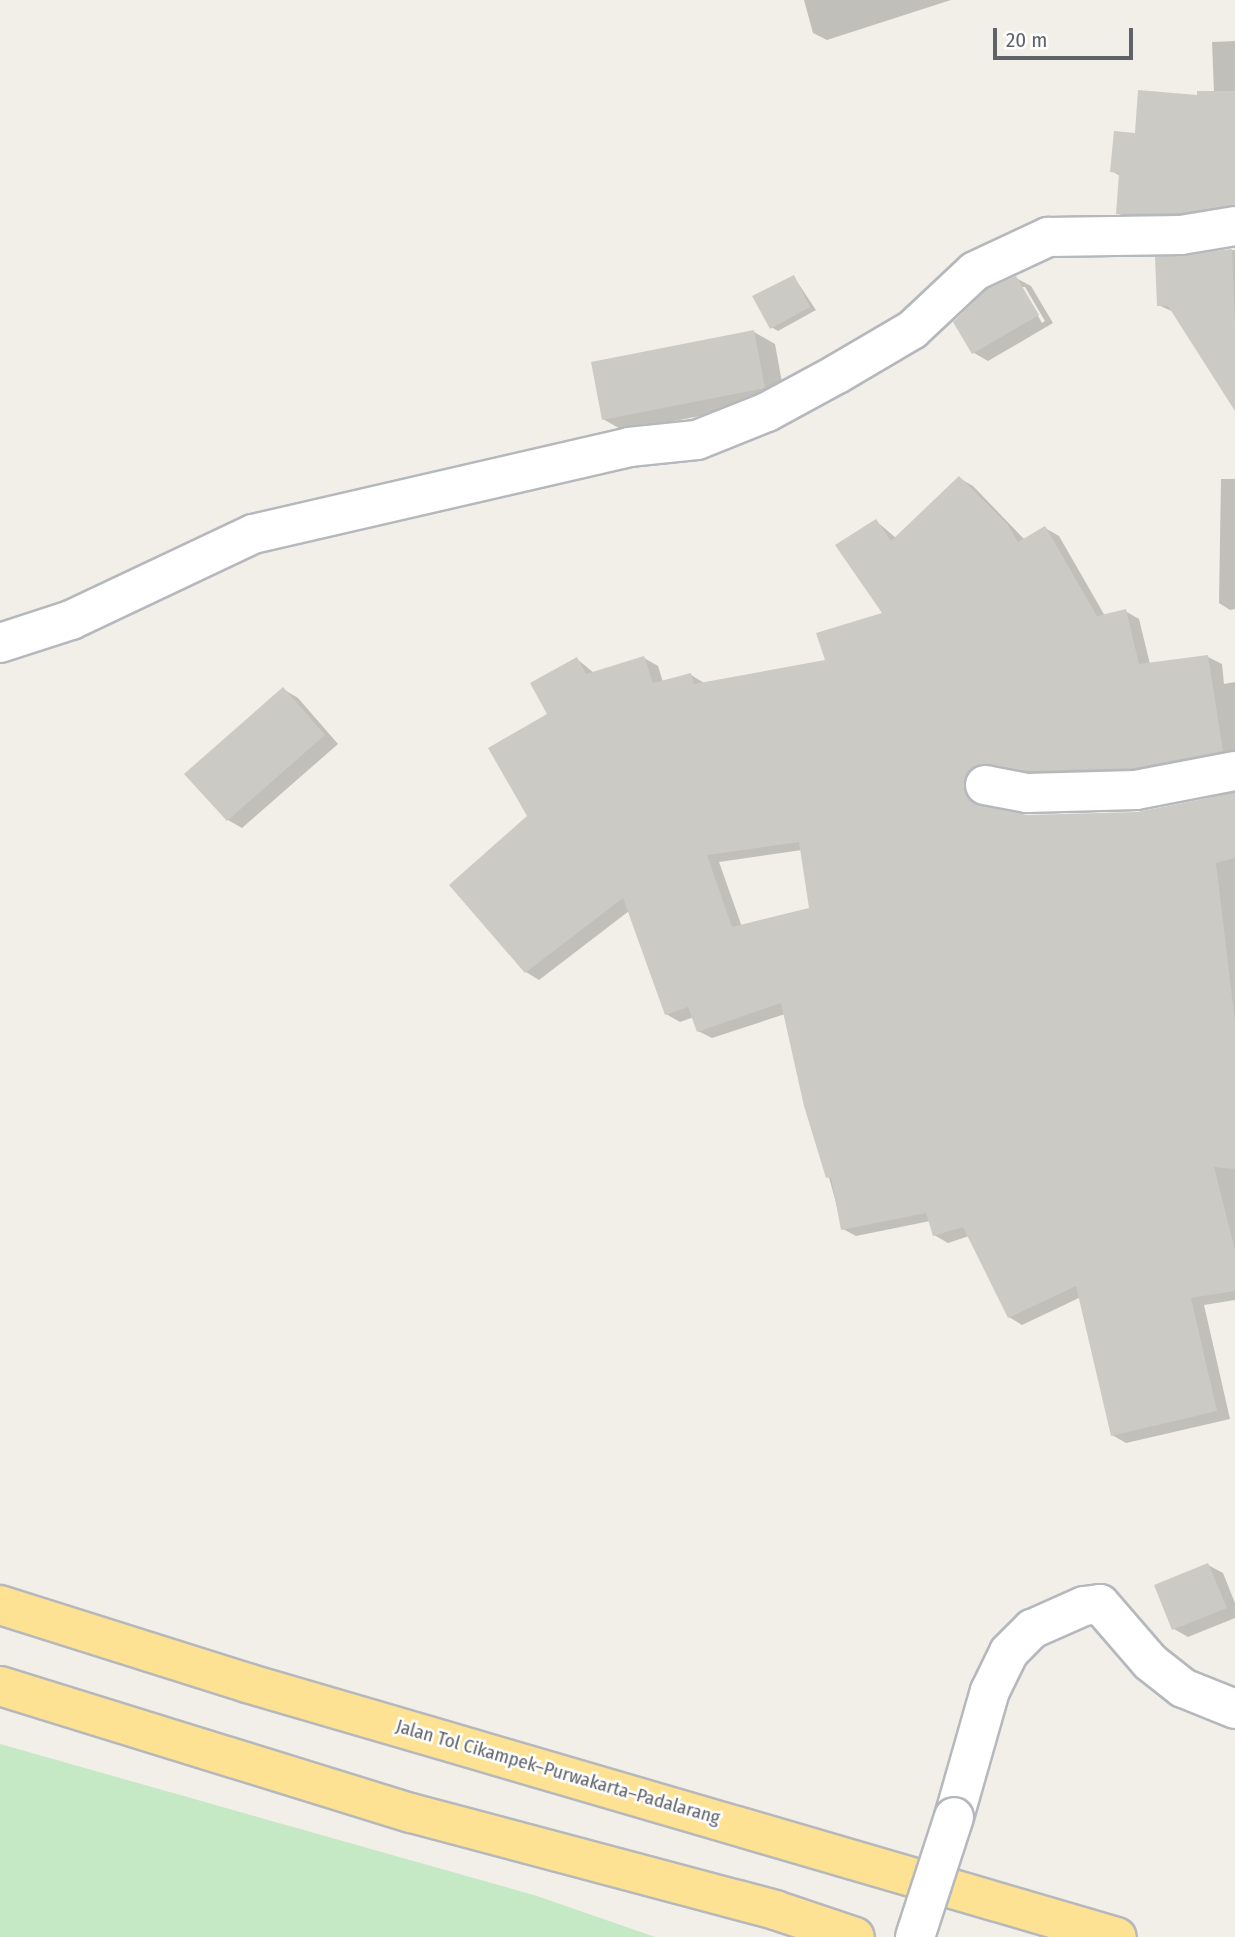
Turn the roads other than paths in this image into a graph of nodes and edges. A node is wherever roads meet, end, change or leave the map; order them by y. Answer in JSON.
{"nodes":[{"id":1,"x":1235,"y":226,"type":"edge"},
{"id":2,"x":0,"y":643,"type":"edge"},
{"id":3,"x":1235,"y":771,"type":"edge"},
{"id":4,"x":985,"y":785,"type":"dead end"},
{"id":5,"x":0,"y":1605,"type":"edge"},
{"id":6,"x":0,"y":1686,"type":"edge"},
{"id":7,"x":1235,"y":1709,"type":"edge"},
{"id":8,"x":855,"y":1937,"type":"edge"},
{"id":9,"x":915,"y":1937,"type":"edge"},
{"id":10,"x":1116,"y":1937,"type":"edge"}],
"edges":[{"from":1,"to":2,"type":"street"},
{"from":3,"to":4,"type":"street"},
{"from":5,"to":10,"type":"highway","name":"Jalan Tol Cikampek–Purwakarta–Padalarang"},
{"from":6,"to":8,"type":"highway"},
{"from":7,"to":9,"type":"street","bridge":true}]}
